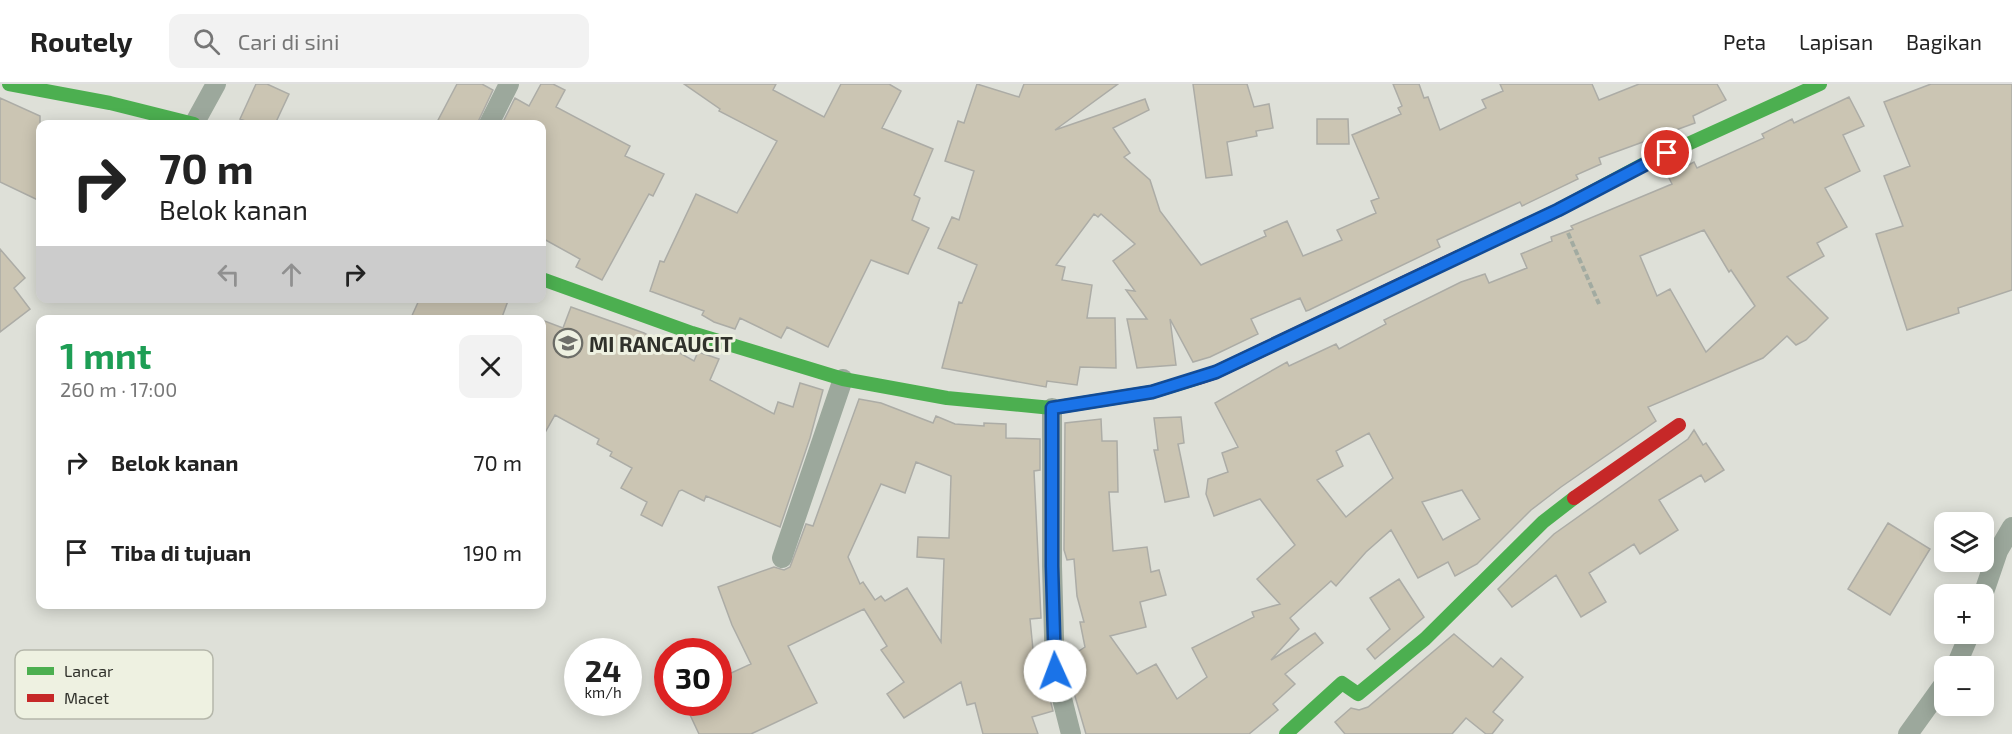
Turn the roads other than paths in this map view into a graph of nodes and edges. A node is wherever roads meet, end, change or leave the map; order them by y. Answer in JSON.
{"nodes":[{"id":1,"x":9,"y":84,"type":"edge"},
{"id":2,"x":216,"y":84,"type":"edge"},
{"id":3,"x":509,"y":84,"type":"edge"},
{"id":4,"x":1820,"y":84,"type":"edge"},
{"id":5,"x":177,"y":120,"type":"edge"},
{"id":6,"x":196,"y":120,"type":"edge"},
{"id":7,"x":491,"y":120,"type":"edge"},
{"id":8,"x":546,"y":280,"type":"edge"},
{"id":9,"x":843,"y":379,"type":"junction"},
{"id":10,"x":1052,"y":408,"type":"junction"},
{"id":11,"x":1679,"y":425,"type":"dead end"},
{"id":12,"x":2012,"y":527,"type":"edge"},
{"id":13,"x":782,"y":558,"type":"dead end"},
{"id":14,"x":1987,"y":584,"type":"edge"},
{"id":15,"x":1934,"y":698,"type":"edge"},
{"id":16,"x":1071,"y":734,"type":"edge"},
{"id":17,"x":1286,"y":734,"type":"edge"},
{"id":18,"x":1908,"y":734,"type":"edge"}],
"edges":[{"from":1,"to":5,"type":"main road"},
{"from":2,"to":6,"type":"street"},
{"from":3,"to":7,"type":"street"},
{"from":4,"to":10,"type":"main road"},
{"from":8,"to":9,"type":"main road"},
{"from":9,"to":10,"type":"main road"},
{"from":9,"to":13,"type":"street"},
{"from":10,"to":16,"type":"street"},
{"from":11,"to":17,"type":"main road"},
{"from":12,"to":14,"type":"street"},
{"from":15,"to":18,"type":"street"}]}
